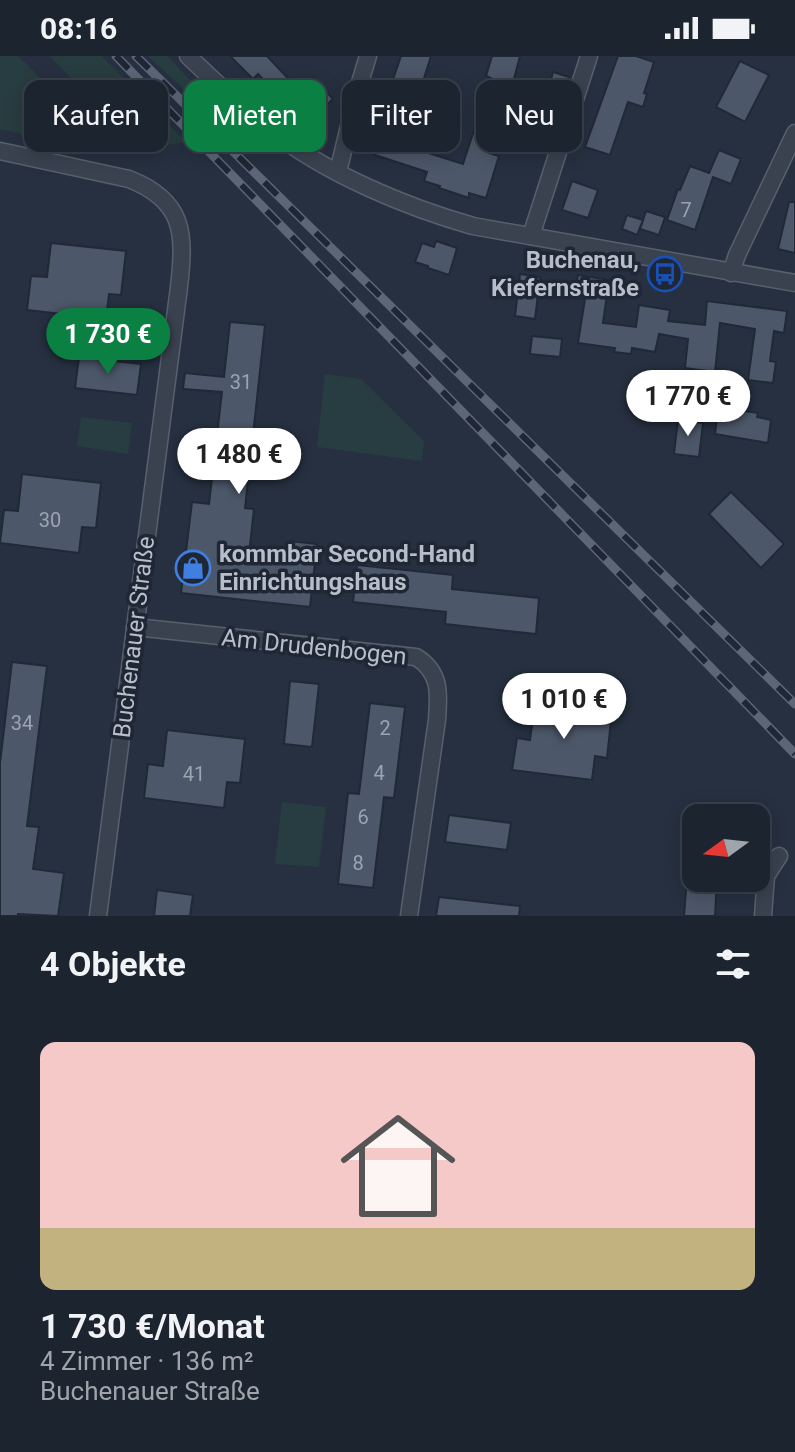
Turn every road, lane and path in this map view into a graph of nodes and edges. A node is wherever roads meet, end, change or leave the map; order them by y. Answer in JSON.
{"nodes":[{"id":1,"x":188,"y":56,"type":"edge"},
{"id":2,"x":368,"y":56,"type":"edge"},
{"id":3,"x":589,"y":56,"type":"edge"},
{"id":4,"x":795,"y":133,"type":"edge"},
{"id":5,"x":0,"y":151,"type":"edge"},
{"id":6,"x":338,"y":172,"type":"junction"},
{"id":7,"x":531,"y":236,"type":"junction"},
{"id":8,"x":731,"y":273,"type":"junction"},
{"id":9,"x":795,"y":283,"type":"edge"},
{"id":10,"x":135,"y":627,"type":"junction"},
{"id":11,"x":779,"y":856,"type":"dead end"},
{"id":12,"x":98,"y":916,"type":"edge"},
{"id":13,"x":409,"y":916,"type":"edge"},
{"id":14,"x":763,"y":916,"type":"edge"}],
"edges":[{"from":1,"to":6,"type":"street"},
{"from":2,"to":6,"type":"street"},
{"from":3,"to":7,"type":"street"},
{"from":4,"to":8,"type":"street"},
{"from":5,"to":10,"type":"street","name":"Buchenauer Straße"},
{"from":6,"to":7,"type":"street"},
{"from":7,"to":8,"type":"street"},
{"from":8,"to":9,"type":"street"},
{"from":10,"to":12,"type":"street","name":"Buchenauer Straße"},
{"from":10,"to":13,"type":"street","name":"Am Drudenbogen"},
{"from":11,"to":14,"type":"street"}]}
